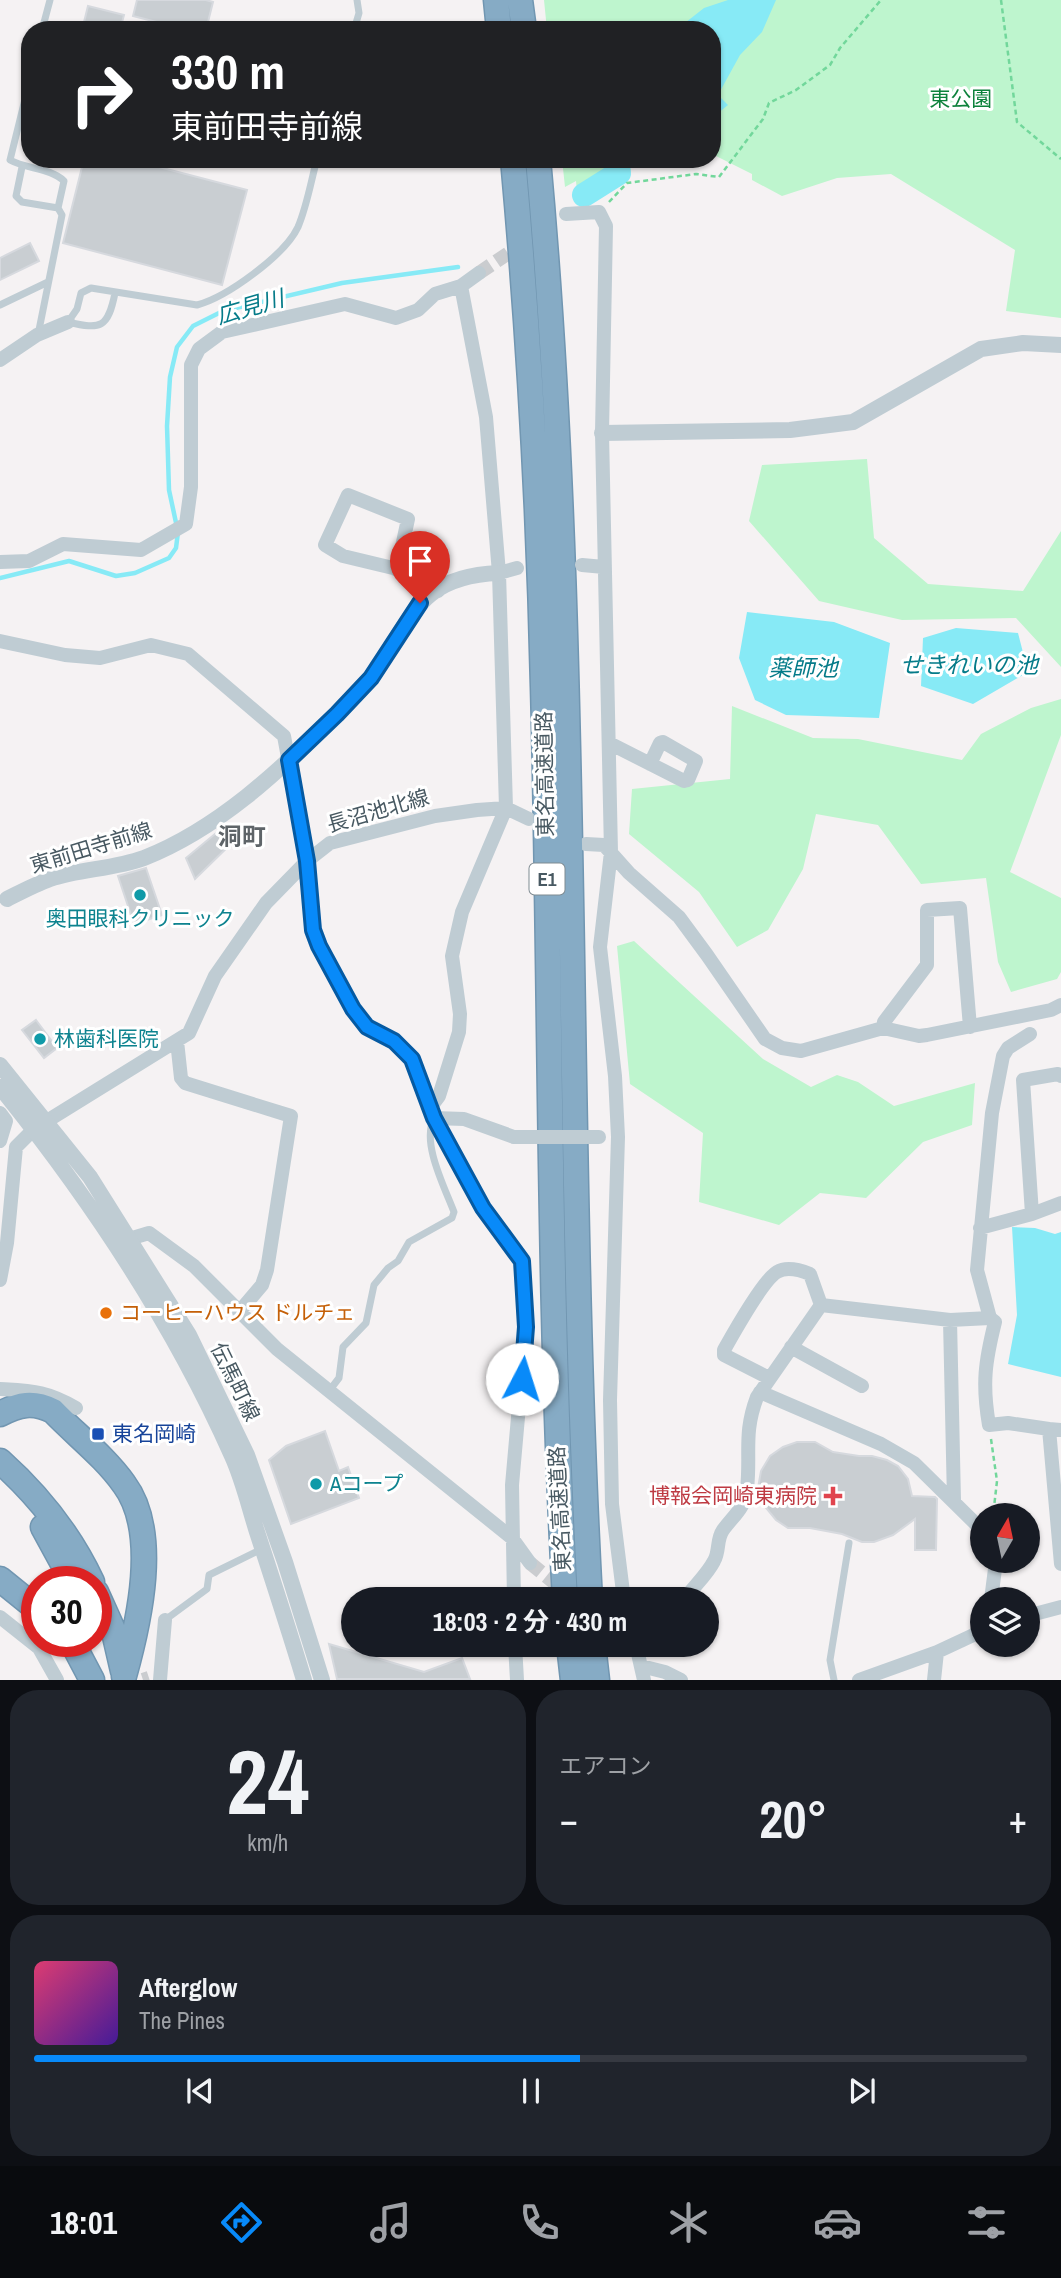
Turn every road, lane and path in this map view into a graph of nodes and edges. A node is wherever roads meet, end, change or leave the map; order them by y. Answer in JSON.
{"nodes":[{"id":1,"x":50,"y":0,"type":"edge"},
{"id":2,"x":357,"y":0,"type":"edge"},
{"id":3,"x":496,"y":0,"type":"edge"},
{"id":4,"x":520,"y":0,"type":"edge"},
{"id":5,"x":881,"y":0,"type":"edge"},
{"id":6,"x":1001,"y":0,"type":"edge"},
{"id":7,"x":44,"y":21,"type":"edge"},
{"id":8,"x":357,"y":21,"type":"edge"},
{"id":9,"x":498,"y":21,"type":"edge"},
{"id":10,"x":523,"y":21,"type":"edge"},
{"id":11,"x":21,"y":115,"type":"edge"},
{"id":12,"x":1061,"y":159,"type":"edge"},
{"id":13,"x":21,"y":166,"type":"edge"},
{"id":14,"x":22,"y":168,"type":"edge"},
{"id":15,"x":26,"y":168,"type":"edge"},
{"id":16,"x":315,"y":168,"type":"edge"},
{"id":17,"x":514,"y":168,"type":"edge"},
{"id":18,"x":539,"y":168,"type":"edge"},
{"id":19,"x":58,"y":208,"type":"junction"},
{"id":20,"x":599,"y":212,"type":"junction"},
{"id":21,"x":566,"y":214,"type":"dead end"},
{"id":22,"x":479,"y":273,"type":"tunnel mouth"},
{"id":23,"x":48,"y":282,"type":"junction"},
{"id":24,"x":461,"y":286,"type":"junction"},
{"id":25,"x":115,"y":293,"type":"junction"},
{"id":26,"x":0,"y":305,"type":"edge"},
{"id":27,"x":68,"y":322,"type":"junction"},
{"id":28,"x":37,"y":335,"type":"junction"},
{"id":29,"x":1061,"y":345,"type":"edge"},
{"id":30,"x":0,"y":360,"type":"edge"},
{"id":31,"x":602,"y":433,"type":"junction"},
{"id":32,"x":0,"y":562,"type":"edge"},
{"id":33,"x":582,"y":565,"type":"dead end"},
{"id":34,"x":604,"y":567,"type":"junction"},
{"id":35,"x":517,"y":568,"type":"dead end"},
{"id":36,"x":397,"y":570,"type":"junction"},
{"id":37,"x":499,"y":573,"type":"junction"},
{"id":38,"x":438,"y":591,"type":"junction"},
{"id":39,"x":0,"y":641,"type":"edge"},
{"id":40,"x":609,"y":743,"type":"junction"},
{"id":41,"x":289,"y":760,"type":"junction"},
{"id":42,"x":650,"y":764,"type":"dead end"},
{"id":43,"x":506,"y":808,"type":"junction"},
{"id":44,"x":529,"y":819,"type":"dead end"},
{"id":45,"x":586,"y":844,"type":"dead end"},
{"id":46,"x":611,"y":852,"type":"junction"},
{"id":47,"x":307,"y":861,"type":"junction"},
{"id":48,"x":2,"y":900,"type":"edge"},
{"id":49,"x":1056,"y":1007,"type":"edge"},
{"id":50,"x":970,"y":1027,"type":"junction"},
{"id":51,"x":883,"y":1028,"type":"junction"},
{"id":52,"x":1030,"y":1034,"type":"dead end"},
{"id":53,"x":177,"y":1041,"type":"junction"},
{"id":54,"x":0,"y":1065,"type":"edge"},
{"id":55,"x":1061,"y":1076,"type":"edge"},
{"id":56,"x":0,"y":1087,"type":"edge"},
{"id":57,"x":0,"y":1113,"type":"edge"},
{"id":58,"x":432,"y":1113,"type":"junction"},
{"id":59,"x":40,"y":1125,"type":"junction"},
{"id":60,"x":618,"y":1138,"type":"junction"},
{"id":61,"x":0,"y":1141,"type":"edge"},
{"id":62,"x":1061,"y":1203,"type":"edge"},
{"id":63,"x":1032,"y":1214,"type":"junction"},
{"id":64,"x":980,"y":1228,"type":"junction"},
{"id":65,"x":123,"y":1243,"type":"junction"},
{"id":66,"x":0,"y":1280,"type":"edge"},
{"id":67,"x":821,"y":1305,"type":"junction"},
{"id":68,"x":239,"y":1312,"type":"junction"},
{"id":69,"x":990,"y":1318,"type":"junction"},
{"id":70,"x":950,"y":1320,"type":"junction"},
{"id":71,"x":791,"y":1347,"type":"junction"},
{"id":72,"x":769,"y":1378,"type":"junction"},
{"id":73,"x":862,"y":1386,"type":"dead end"},
{"id":74,"x":0,"y":1389,"type":"edge"},
{"id":75,"x":329,"y":1391,"type":"junction"},
{"id":76,"x":760,"y":1392,"type":"junction"},
{"id":77,"x":76,"y":1408,"type":"dead end"},
{"id":78,"x":0,"y":1414,"type":"edge"},
{"id":79,"x":989,"y":1425,"type":"junction"},
{"id":80,"x":1055,"y":1429,"type":"edge"},
{"id":81,"x":0,"y":1461,"type":"edge"},
{"id":82,"x":0,"y":1480,"type":"edge"},
{"id":83,"x":954,"y":1501,"type":"junction"},
{"id":84,"x":994,"y":1503,"type":"edge"},
{"id":85,"x":970,"y":1518,"type":"edge"},
{"id":86,"x":1059,"y":1532,"type":"edge"},
{"id":87,"x":512,"y":1538,"type":"junction"},
{"id":88,"x":849,"y":1543,"type":"dead end"},
{"id":89,"x":262,"y":1548,"type":"junction"},
{"id":90,"x":530,"y":1563,"type":"tunnel mouth"},
{"id":91,"x":1061,"y":1564,"type":"edge"},
{"id":92,"x":64,"y":1566,"type":"edge"},
{"id":93,"x":85,"y":1566,"type":"edge"},
{"id":94,"x":0,"y":1579,"type":"edge"},
{"id":95,"x":514,"y":1587,"type":"edge"},
{"id":96,"x":564,"y":1587,"type":"edge"},
{"id":97,"x":589,"y":1587,"type":"edge"},
{"id":98,"x":622,"y":1587,"type":"edge"},
{"id":99,"x":694,"y":1587,"type":"edge"},
{"id":100,"x":21,"y":1596,"type":"edge"},
{"id":101,"x":1061,"y":1607,"type":"edge"},
{"id":102,"x":1040,"y":1613,"type":"edge"},
{"id":103,"x":0,"y":1617,"type":"edge"},
{"id":104,"x":165,"y":1620,"type":"joint"},
{"id":105,"x":112,"y":1628,"type":"edge"},
{"id":106,"x":970,"y":1637,"type":"edge"},
{"id":107,"x":937,"y":1653,"type":"junction"},
{"id":108,"x":81,"y":1657,"type":"edge"},
{"id":109,"x":93,"y":1657,"type":"edge"},
{"id":110,"x":516,"y":1657,"type":"edge"},
{"id":111,"x":569,"y":1657,"type":"edge"},
{"id":112,"x":594,"y":1657,"type":"edge"},
{"id":113,"x":643,"y":1673,"type":"edge"},
{"id":114,"x":144,"y":1678,"type":"edge"},
{"id":115,"x":57,"y":1679,"type":"edge"},
{"id":116,"x":94,"y":1679,"type":"edge"},
{"id":117,"x":303,"y":1679,"type":"edge"},
{"id":118,"x":321,"y":1679,"type":"edge"},
{"id":119,"x":517,"y":1679,"type":"edge"},
{"id":120,"x":570,"y":1679,"type":"edge"},
{"id":121,"x":597,"y":1679,"type":"edge"},
{"id":122,"x":681,"y":1679,"type":"edge"},
{"id":123,"x":834,"y":1679,"type":"edge"},
{"id":124,"x":859,"y":1679,"type":"edge"},
{"id":125,"x":934,"y":1679,"type":"edge"}],
"edges":[{"from":1,"to":7,"type":"lane"},
{"from":2,"to":8,"type":"lane"},
{"from":3,"to":9,"type":"highway"},
{"from":4,"to":10,"type":"highway"},
{"from":5,"to":20,"type":"path"},
{"from":6,"to":12,"type":"path"},
{"from":11,"to":13,"type":"lane"},
{"from":14,"to":19,"type":"lane"},
{"from":15,"to":19,"type":"lane"},
{"from":16,"to":25,"type":"lane"},
{"from":17,"to":96,"type":"highway","name":"東名高速道路","number":"E1"},
{"from":18,"to":97,"type":"highway","name":"東名高速道路","number":"E1"},
{"from":19,"to":23,"type":"lane"},
{"from":20,"to":21,"type":"street"},
{"from":20,"to":31,"type":"street"},
{"from":22,"to":24,"type":"street"},
{"from":23,"to":26,"type":"lane"},
{"from":23,"to":28,"type":"lane"},
{"from":24,"to":32,"type":"street"},
{"from":24,"to":37,"type":"street"},
{"from":25,"to":27,"type":"lane"},
{"from":25,"to":27,"type":"lane"},
{"from":27,"to":28,"type":"street"},
{"from":28,"to":30,"type":"street"},
{"from":29,"to":31,"type":"street"},
{"from":31,"to":34,"type":"street"},
{"from":33,"to":34,"type":"street"},
{"from":34,"to":40,"type":"street"},
{"from":35,"to":37,"type":"street"},
{"from":36,"to":36,"type":"street"},
{"from":36,"to":38,"type":"street"},
{"from":37,"to":38,"type":"street","name":"東前田寺前線"},
{"from":37,"to":43,"type":"street"},
{"from":38,"to":41,"type":"street","name":"東前田寺前線"},
{"from":39,"to":41,"type":"street"},
{"from":40,"to":42,"type":"street"},
{"from":40,"to":46,"type":"street"},
{"from":41,"to":47,"type":"street"},
{"from":41,"to":48,"type":"street","name":"東前田寺前線"},
{"from":43,"to":44,"type":"street"},
{"from":43,"to":47,"type":"street","name":"長沼池北線"},
{"from":43,"to":58,"type":"street"},
{"from":45,"to":46,"type":"street"},
{"from":46,"to":51,"type":"street"},
{"from":46,"to":60,"type":"street"},
{"from":47,"to":53,"type":"street","name":"長沼池北線"},
{"from":47,"to":58,"type":"street"},
{"from":49,"to":50,"type":"street"},
{"from":50,"to":51,"type":"street"},
{"from":50,"to":51,"type":"street"},
{"from":52,"to":64,"type":"street"},
{"from":53,"to":59,"type":"street","name":"長沼池北線"},
{"from":53,"to":68,"type":"street"},
{"from":54,"to":59,"type":"street","name":"伝馬町線"},
{"from":55,"to":63,"type":"street"},
{"from":56,"to":59,"type":"street","name":"伝馬町線"},
{"from":57,"to":61,"type":"street"},
{"from":58,"to":60,"type":"street","bridge":true},
{"from":58,"to":75,"type":"lane"},
{"from":58,"to":87,"type":"street"},
{"from":59,"to":65,"type":"street","name":"伝馬町線"},
{"from":59,"to":66,"type":"street"},
{"from":60,"to":98,"type":"street"},
{"from":62,"to":63,"type":"street"},
{"from":63,"to":64,"type":"street"},
{"from":64,"to":69,"type":"street"},
{"from":65,"to":68,"type":"street"},
{"from":65,"to":89,"type":"street","name":"伝馬町線"},
{"from":65,"to":118,"type":"street","name":"伝馬町線"},
{"from":67,"to":70,"type":"street"},
{"from":67,"to":71,"type":"street"},
{"from":67,"to":72,"type":"street"},
{"from":68,"to":75,"type":"street"},
{"from":69,"to":70,"type":"street"},
{"from":69,"to":79,"type":"street"},
{"from":70,"to":83,"type":"street"},
{"from":71,"to":72,"type":"street"},
{"from":71,"to":73,"type":"street"},
{"from":72,"to":76,"type":"street"},
{"from":74,"to":77,"type":"street"},
{"from":75,"to":87,"type":"street"},
{"from":76,"to":83,"type":"street"},
{"from":76,"to":99,"type":"street"},
{"from":78,"to":114,"type":"highway"},
{"from":79,"to":80,"type":"street"},
{"from":79,"to":84,"type":"path"},
{"from":80,"to":86,"type":"street"},
{"from":81,"to":93,"type":"highway"},
{"from":82,"to":92,"type":"highway"},
{"from":83,"to":85,"type":"street"},
{"from":86,"to":91,"type":"street"},
{"from":87,"to":90,"type":"street"},
{"from":87,"to":95,"type":"street"},
{"from":88,"to":123,"type":"lane"},
{"from":89,"to":104,"type":"lane"},
{"from":89,"to":117,"type":"street","name":"伝馬町線"},
{"from":94,"to":100,"type":"highway"},
{"from":101,"to":102,"type":"street"},
{"from":103,"to":115,"type":"street"},
{"from":104,"to":114,"type":"street"},
{"from":105,"to":114,"type":"highway"},
{"from":106,"to":107,"type":"street"},
{"from":107,"to":124,"type":"street"},
{"from":107,"to":125,"type":"street"},
{"from":108,"to":116,"type":"highway"},
{"from":109,"to":116,"type":"highway"},
{"from":110,"to":119,"type":"street"},
{"from":111,"to":120,"type":"highway"},
{"from":112,"to":121,"type":"highway"},
{"from":113,"to":122,"type":"street"}]}
